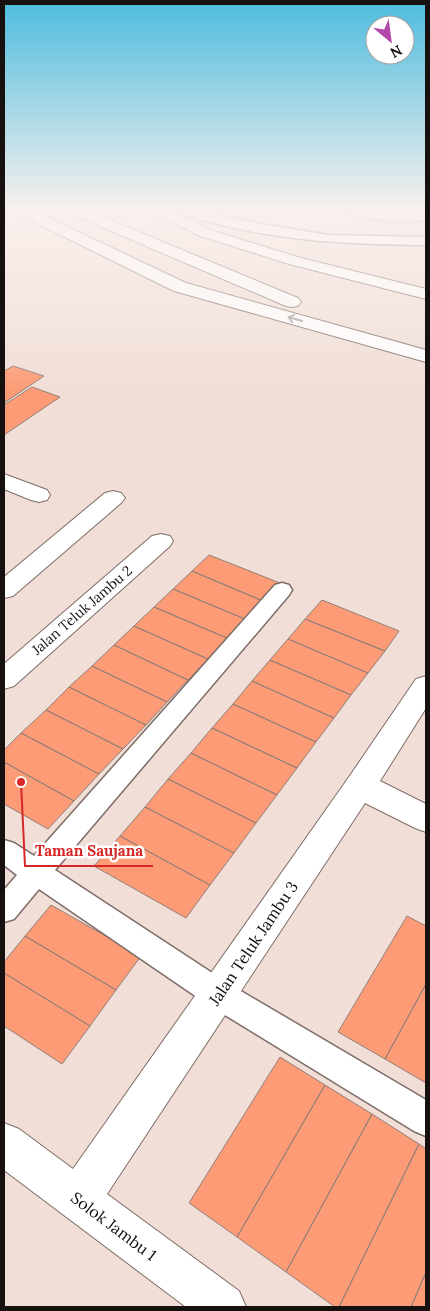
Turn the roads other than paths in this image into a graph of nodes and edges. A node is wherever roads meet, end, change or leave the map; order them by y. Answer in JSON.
{"nodes":[{"id":1,"x":147,"y":271,"type":"edge"},
{"id":2,"x":216,"y":271,"type":"edge"},
{"id":3,"x":335,"y":271,"type":"edge"},
{"id":4,"x":426,"y":294,"type":"edge"},
{"id":5,"x":426,"y":355,"type":"edge"},
{"id":6,"x":4,"y":482,"type":"edge"},
{"id":7,"x":39,"y":495,"type":"dead end"},
{"id":8,"x":113,"y":498,"type":"dead end"},
{"id":9,"x":160,"y":541,"type":"dead end"},
{"id":10,"x":4,"y":590,"type":"edge"},
{"id":11,"x":282,"y":590,"type":"dead end"},
{"id":12,"x":4,"y":679,"type":"edge"},
{"id":13,"x":426,"y":686,"type":"edge"},
{"id":14,"x":360,"y":786,"type":"junction"},
{"id":15,"x":426,"y":819,"type":"edge"},
{"id":16,"x":4,"y":851,"type":"edge"},
{"id":17,"x":37,"y":872,"type":"junction"},
{"id":18,"x":4,"y":910,"type":"edge"},
{"id":19,"x":218,"y":994,"type":"junction"},
{"id":20,"x":426,"y":1119,"type":"edge"},
{"id":21,"x":4,"y":1144,"type":"edge"},
{"id":22,"x":78,"y":1199,"type":"junction"},
{"id":23,"x":223,"y":1307,"type":"edge"}],
"edges":[{"from":5,"to":1,"type":"main road","one_way":true},
{"from":2,"to":5,"type":"main road"},
{"from":3,"to":4,"type":"main road"},
{"from":6,"to":7,"type":"main road"},
{"from":8,"to":10,"type":"main road"},
{"from":9,"to":12,"type":"main road","name":"Jalan Teluk Jambu 2"},
{"from":11,"to":17,"type":"lane"},
{"from":13,"to":14,"type":"main road","name":"Jalan Teluk Jambu 3"},
{"from":14,"to":15,"type":"main road"},
{"from":14,"to":19,"type":"main road","name":"Jalan Teluk Jambu 3"},
{"from":16,"to":17,"type":"lane"},
{"from":17,"to":18,"type":"lane"},
{"from":17,"to":19,"type":"lane"},
{"from":19,"to":20,"type":"lane"},
{"from":19,"to":22,"type":"main road","name":"Jalan Teluk Jambu 3"},
{"from":21,"to":22,"type":"main road","name":"Solok Jambu 1"},
{"from":22,"to":23,"type":"main road","name":"Solok Jambu 1"}]}
